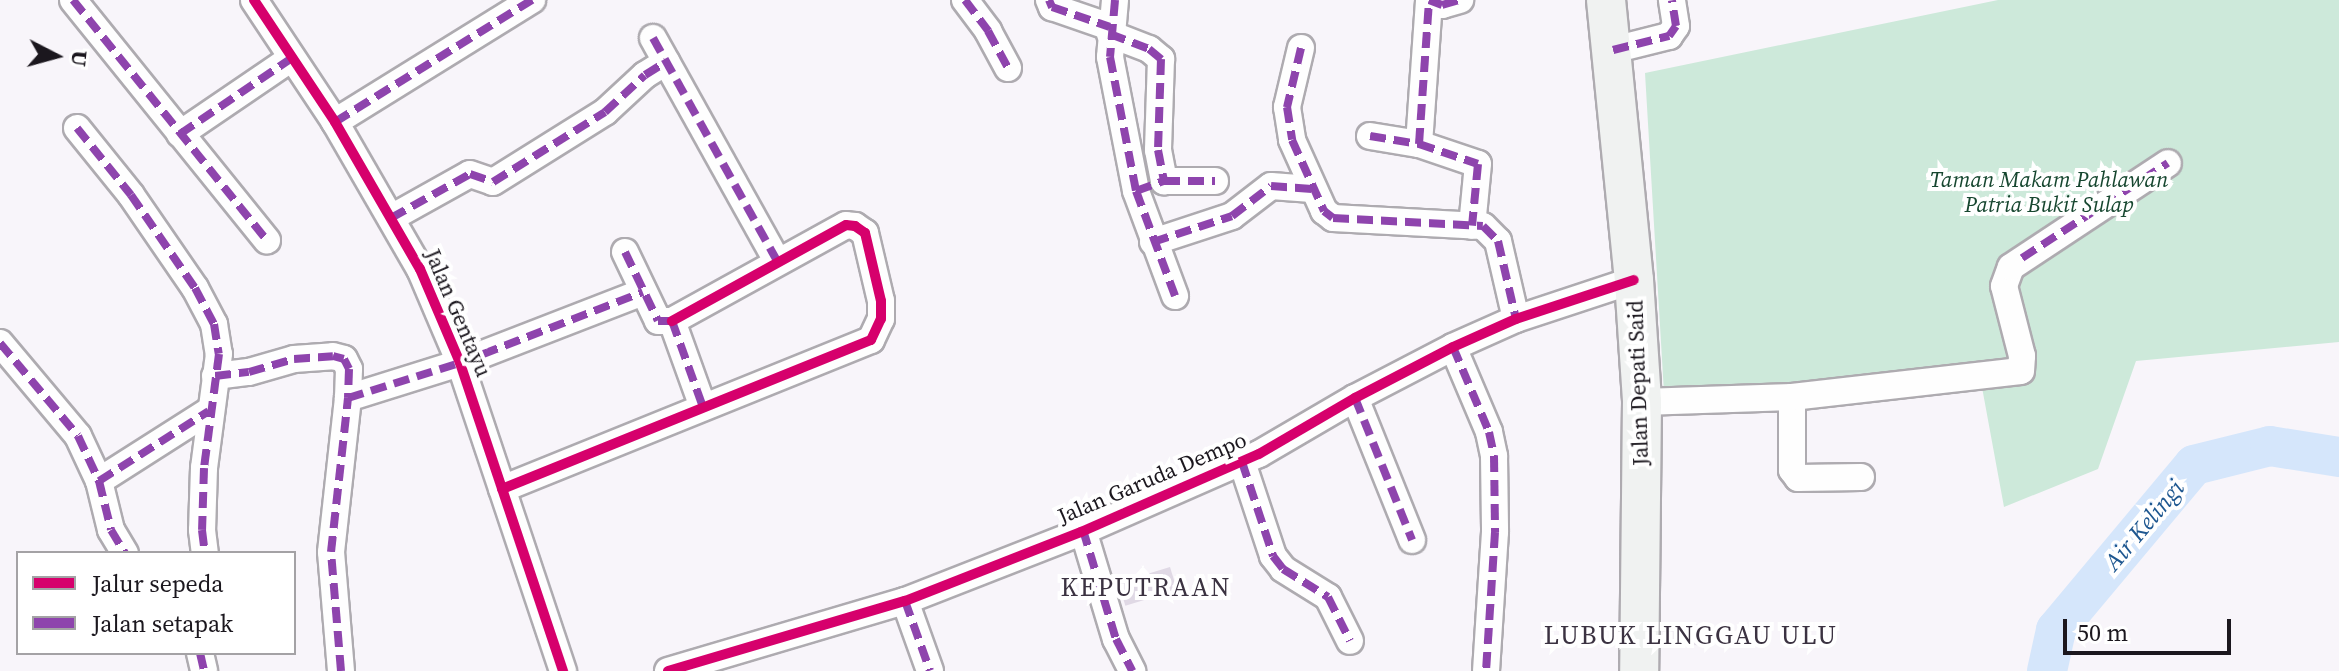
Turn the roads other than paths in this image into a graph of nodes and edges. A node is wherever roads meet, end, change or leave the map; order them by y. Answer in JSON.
{"nodes":[{"id":1,"x":73,"y":0,"type":"edge"},
{"id":2,"x":254,"y":0,"type":"edge"},
{"id":3,"x":532,"y":0,"type":"edge"},
{"id":4,"x":965,"y":0,"type":"edge"},
{"id":5,"x":1049,"y":0,"type":"edge"},
{"id":6,"x":1115,"y":0,"type":"edge"},
{"id":7,"x":1429,"y":0,"type":"edge"},
{"id":8,"x":1460,"y":0,"type":"edge"},
{"id":9,"x":1606,"y":0,"type":"edge"},
{"id":10,"x":1672,"y":0,"type":"edge"},
{"id":11,"x":1110,"y":31,"type":"junction"},
{"id":12,"x":653,"y":38,"type":"dead end"},
{"id":13,"x":1301,"y":48,"type":"dead end"},
{"id":14,"x":1613,"y":50,"type":"junction"},
{"id":15,"x":292,"y":58,"type":"junction"},
{"id":16,"x":666,"y":62,"type":"junction"},
{"id":17,"x":1008,"y":68,"type":"dead end"},
{"id":18,"x":335,"y":122,"type":"junction"},
{"id":19,"x":77,"y":128,"type":"dead end"},
{"id":20,"x":180,"y":134,"type":"junction"},
{"id":21,"x":1370,"y":136,"type":"dead end"},
{"id":22,"x":1419,"y":144,"type":"junction"},
{"id":23,"x":2168,"y":163,"type":"dead end"},
{"id":24,"x":1164,"y":181,"type":"junction"},
{"id":25,"x":1215,"y":181,"type":"dead end"},
{"id":26,"x":1312,"y":189,"type":"junction"},
{"id":27,"x":1136,"y":191,"type":"junction"},
{"id":28,"x":391,"y":218,"type":"junction"},
{"id":29,"x":1472,"y":226,"type":"junction"},
{"id":30,"x":267,"y":240,"type":"dead end"},
{"id":31,"x":1153,"y":242,"type":"junction"},
{"id":32,"x":625,"y":252,"type":"dead end"},
{"id":33,"x":777,"y":261,"type":"junction"},
{"id":34,"x":1634,"y":280,"type":"junction"},
{"id":35,"x":643,"y":292,"type":"junction"},
{"id":36,"x":1175,"y":296,"type":"dead end"},
{"id":37,"x":1516,"y":319,"type":"junction"},
{"id":38,"x":672,"y":321,"type":"junction"},
{"id":39,"x":0,"y":343,"type":"edge"},
{"id":40,"x":1453,"y":347,"type":"junction"},
{"id":41,"x":460,"y":363,"type":"junction"},
{"id":42,"x":215,"y":376,"type":"junction"},
{"id":43,"x":1792,"y":397,"type":"junction"},
{"id":44,"x":348,"y":398,"type":"junction"},
{"id":45,"x":1355,"y":398,"type":"junction"},
{"id":46,"x":1642,"y":402,"type":"junction"},
{"id":47,"x":703,"y":407,"type":"junction"},
{"id":48,"x":209,"y":411,"type":"junction"},
{"id":49,"x":1242,"y":462,"type":"junction"},
{"id":50,"x":1861,"y":477,"type":"dead end"},
{"id":51,"x":99,"y":481,"type":"junction"},
{"id":52,"x":502,"y":489,"type":"junction"},
{"id":53,"x":1083,"y":530,"type":"junction"},
{"id":54,"x":1412,"y":540,"type":"dead end"},
{"id":55,"x":124,"y":551,"type":"edge"},
{"id":56,"x":205,"y":551,"type":"edge"},
{"id":57,"x":905,"y":601,"type":"junction"},
{"id":58,"x":1350,"y":641,"type":"dead end"},
{"id":59,"x":341,"y":671,"type":"edge"},
{"id":60,"x":563,"y":671,"type":"edge"},
{"id":61,"x":668,"y":671,"type":"edge"},
{"id":62,"x":930,"y":671,"type":"edge"},
{"id":63,"x":1132,"y":671,"type":"edge"},
{"id":64,"x":1486,"y":671,"type":"edge"},
{"id":65,"x":1639,"y":671,"type":"edge"}],
"edges":[{"from":1,"to":20,"type":"street"},
{"from":2,"to":15,"type":"street","name":"Jalan Gentayu"},
{"from":3,"to":18,"type":"street"},
{"from":4,"to":17,"type":"street"},
{"from":5,"to":11,"type":"street"},
{"from":6,"to":11,"type":"street"},
{"from":7,"to":8,"type":"street"},
{"from":7,"to":22,"type":"street"},
{"from":9,"to":14,"type":"main road","name":"Jalan Depati Said"},
{"from":10,"to":14,"type":"street"},
{"from":11,"to":24,"type":"street"},
{"from":11,"to":27,"type":"street"},
{"from":12,"to":16,"type":"street"},
{"from":13,"to":26,"type":"street"},
{"from":14,"to":34,"type":"main road","name":"Jalan Depati Said"},
{"from":15,"to":18,"type":"street","name":"Jalan Gentayu"},
{"from":15,"to":20,"type":"street"},
{"from":16,"to":28,"type":"street"},
{"from":16,"to":33,"type":"street"},
{"from":18,"to":28,"type":"street","name":"Jalan Gentayu"},
{"from":19,"to":42,"type":"street"},
{"from":20,"to":30,"type":"street"},
{"from":21,"to":22,"type":"street"},
{"from":22,"to":29,"type":"street"},
{"from":23,"to":43,"type":"street"},
{"from":24,"to":25,"type":"street"},
{"from":24,"to":27,"type":"street"},
{"from":26,"to":29,"type":"street"},
{"from":26,"to":31,"type":"street"},
{"from":27,"to":31,"type":"street"},
{"from":28,"to":41,"type":"street","name":"Jalan Gentayu"},
{"from":29,"to":37,"type":"street"},
{"from":31,"to":36,"type":"street"},
{"from":32,"to":35,"type":"street"},
{"from":33,"to":38,"type":"street"},
{"from":33,"to":47,"type":"street"},
{"from":34,"to":37,"type":"street","name":"Jalan Garuda Dempo"},
{"from":34,"to":46,"type":"main road","name":"Jalan Depati Said"},
{"from":35,"to":38,"type":"street"},
{"from":35,"to":41,"type":"street"},
{"from":37,"to":40,"type":"street","name":"Jalan Garuda Dempo"},
{"from":38,"to":47,"type":"street"},
{"from":39,"to":51,"type":"street"},
{"from":40,"to":45,"type":"street","name":"Jalan Garuda Dempo"},
{"from":40,"to":64,"type":"street"},
{"from":41,"to":44,"type":"street"},
{"from":41,"to":52,"type":"street","name":"Jalan Gentayu"},
{"from":42,"to":44,"type":"street"},
{"from":42,"to":48,"type":"street"},
{"from":43,"to":46,"type":"street"},
{"from":43,"to":50,"type":"street"},
{"from":44,"to":59,"type":"street"},
{"from":45,"to":49,"type":"street","name":"Jalan Garuda Dempo"},
{"from":45,"to":54,"type":"street"},
{"from":46,"to":65,"type":"main road","name":"Jalan Depati Said"},
{"from":47,"to":52,"type":"street"},
{"from":48,"to":51,"type":"street"},
{"from":48,"to":56,"type":"street"},
{"from":49,"to":53,"type":"street","name":"Jalan Garuda Dempo"},
{"from":49,"to":58,"type":"street"},
{"from":51,"to":55,"type":"street"},
{"from":52,"to":60,"type":"street","name":"Jalan Gentayu"},
{"from":53,"to":57,"type":"street","name":"Jalan Garuda Dempo"},
{"from":53,"to":63,"type":"street"},
{"from":57,"to":61,"type":"street","name":"Jalan Garuda Dempo"},
{"from":57,"to":62,"type":"street"}]}
